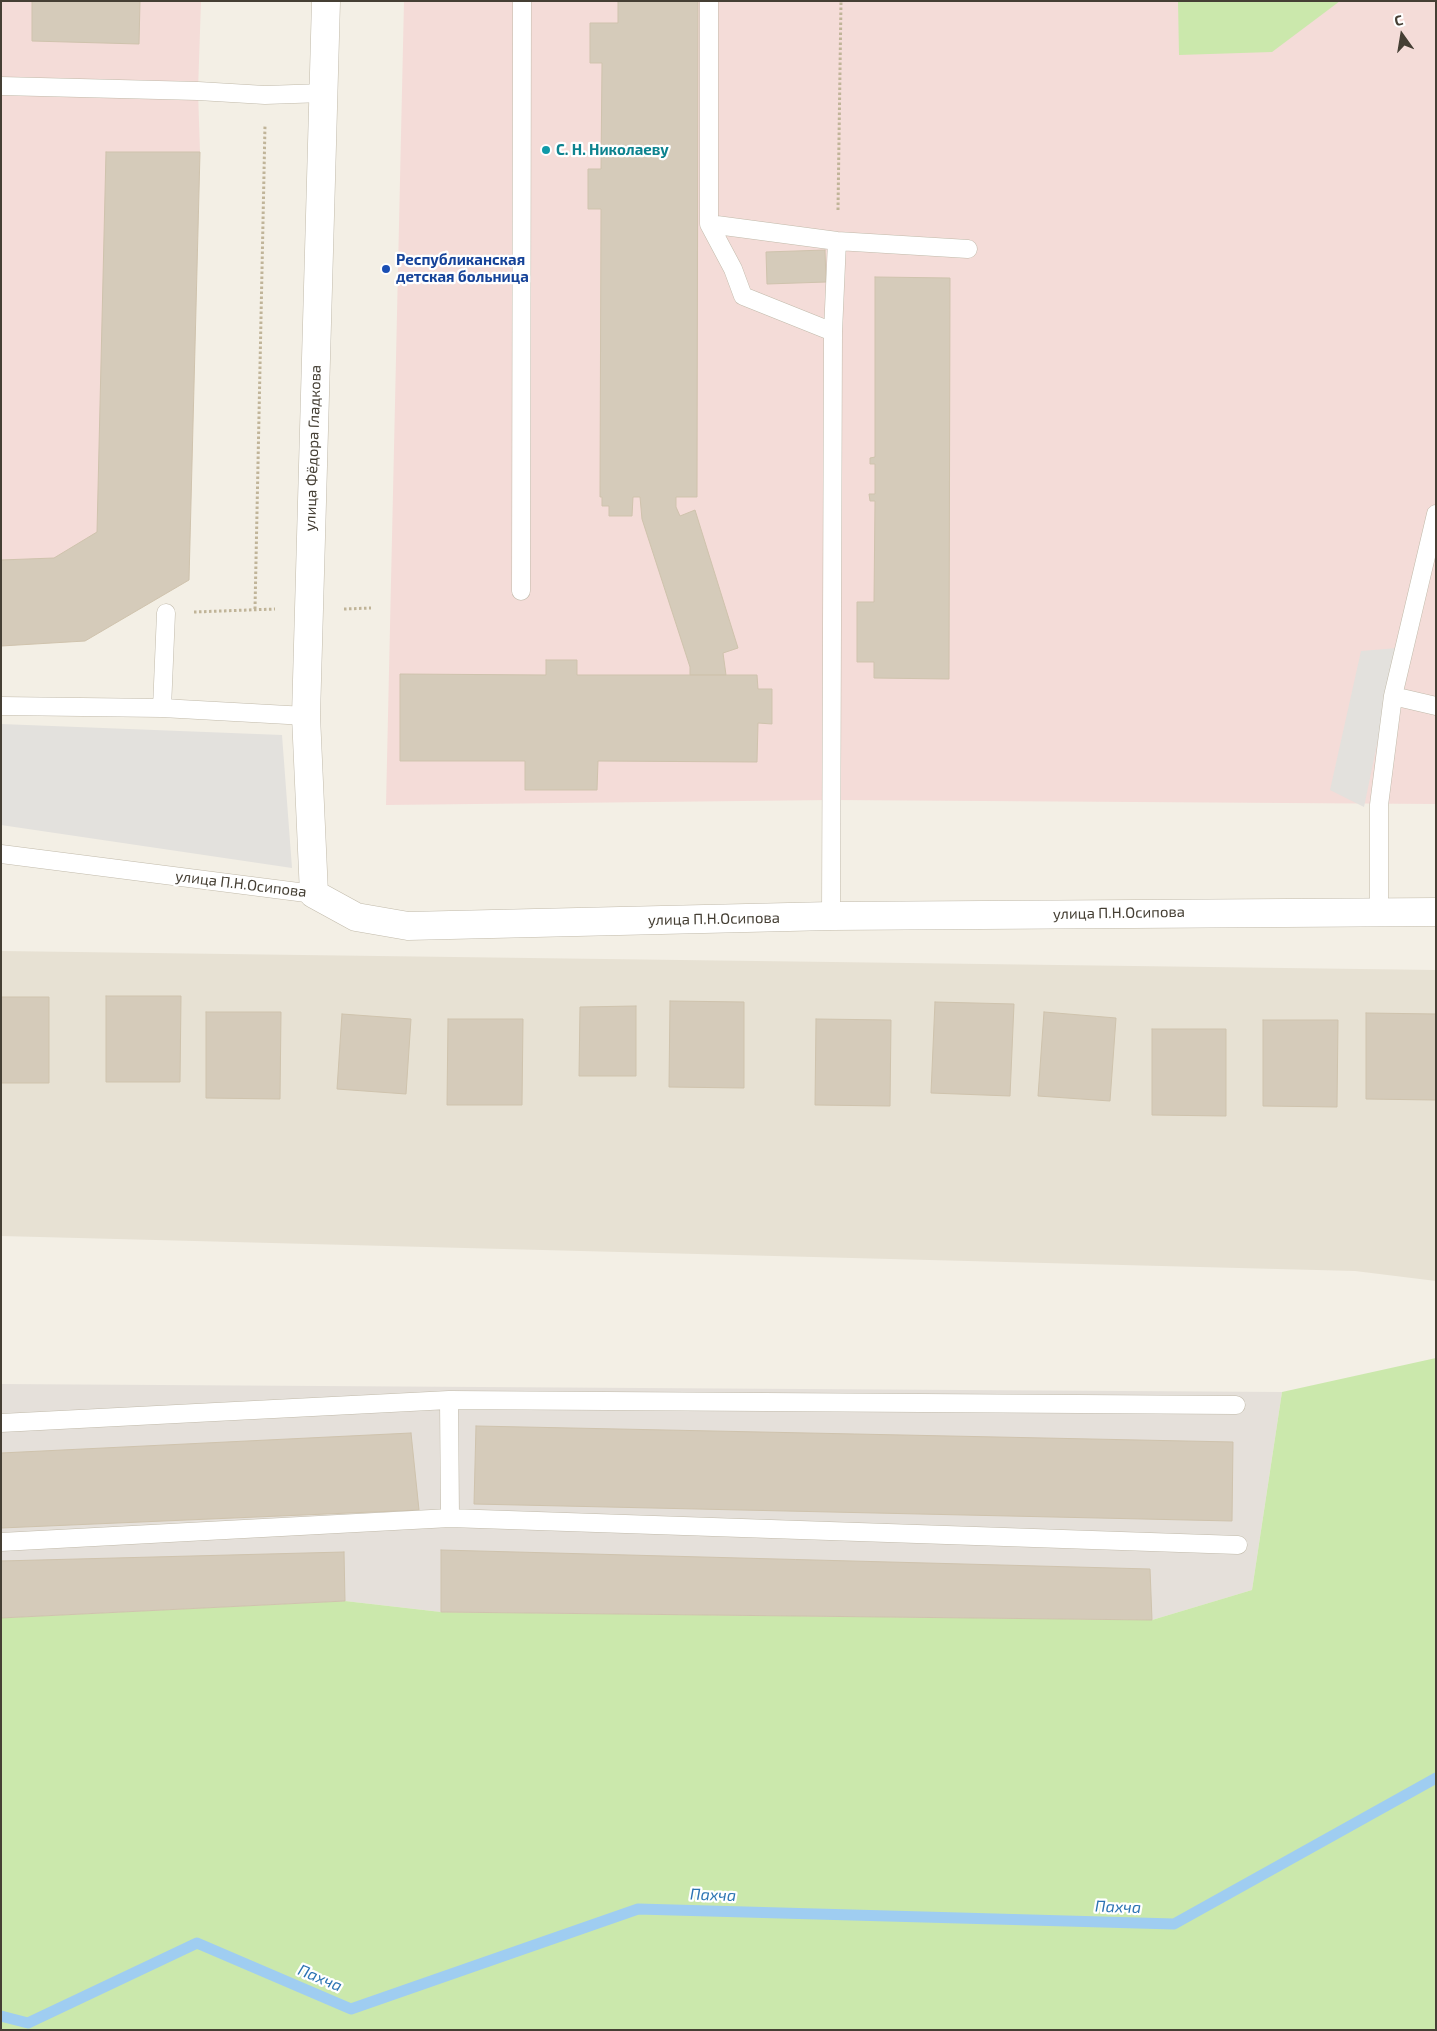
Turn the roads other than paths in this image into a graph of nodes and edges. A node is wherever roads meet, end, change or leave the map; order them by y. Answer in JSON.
{"nodes":[{"id":1,"x":326,"y":1,"type":"edge"},
{"id":2,"x":522,"y":1,"type":"edge"},
{"id":3,"x":710,"y":1,"type":"edge"},
{"id":4,"x":1,"y":86,"type":"edge"},
{"id":5,"x":324,"y":93,"type":"junction"},
{"id":6,"x":709,"y":224,"type":"junction"},
{"id":7,"x":837,"y":241,"type":"junction"},
{"id":8,"x":968,"y":249,"type":"dead end"},
{"id":9,"x":833,"y":332,"type":"junction"},
{"id":10,"x":1436,"y":514,"type":"edge"},
{"id":11,"x":521,"y":591,"type":"dead end"},
{"id":12,"x":166,"y":613,"type":"road end"},
{"id":13,"x":1392,"y":696,"type":"junction"},
{"id":14,"x":1,"y":706,"type":"edge"},
{"id":15,"x":1436,"y":706,"type":"edge"},
{"id":16,"x":162,"y":708,"type":"junction"},
{"id":17,"x":306,"y":716,"type":"junction"},
{"id":18,"x":1,"y":854,"type":"edge"},
{"id":19,"x":314,"y":894,"type":"junction"},
{"id":20,"x":1379,"y":911,"type":"junction"},
{"id":21,"x":1436,"y":912,"type":"edge"},
{"id":22,"x":831,"y":916,"type":"junction"},
{"id":23,"x":449,"y":1400,"type":"junction"},
{"id":24,"x":1236,"y":1405,"type":"dead end"},
{"id":25,"x":1,"y":1423,"type":"edge"},
{"id":26,"x":450,"y":1518,"type":"junction"},
{"id":27,"x":1,"y":1542,"type":"edge"},
{"id":28,"x":1238,"y":1544,"type":"dead end"}],
"edges":[{"from":1,"to":5,"type":"street","name":"улица Фёдора Гладкова"},
{"from":2,"to":11,"type":"lane"},
{"from":3,"to":6,"type":"lane"},
{"from":4,"to":5,"type":"lane"},
{"from":5,"to":17,"type":"street","name":"улица Фёдора Гладкова"},
{"from":6,"to":7,"type":"lane"},
{"from":6,"to":9,"type":"lane"},
{"from":7,"to":8,"type":"lane"},
{"from":7,"to":9,"type":"lane"},
{"from":9,"to":22,"type":"lane"},
{"from":10,"to":13,"type":"lane"},
{"from":12,"to":16,"type":"lane"},
{"from":13,"to":15,"type":"lane"},
{"from":13,"to":20,"type":"lane"},
{"from":14,"to":16,"type":"lane"},
{"from":16,"to":17,"type":"lane"},
{"from":17,"to":19,"type":"street","name":"улица Фёдора Гладкова"},
{"from":18,"to":19,"type":"lane","name":"улица П.Н.Осипова"},
{"from":19,"to":22,"type":"street","name":"улица П.Н.Осипова"},
{"from":20,"to":21,"type":"street","name":"улица П.Н.Осипова"},
{"from":20,"to":22,"type":"street","name":"улица П.Н.Осипова"},
{"from":23,"to":24,"type":"lane"},
{"from":23,"to":25,"type":"lane"},
{"from":23,"to":26,"type":"lane"},
{"from":26,"to":27,"type":"lane"},
{"from":26,"to":28,"type":"lane"}]}
